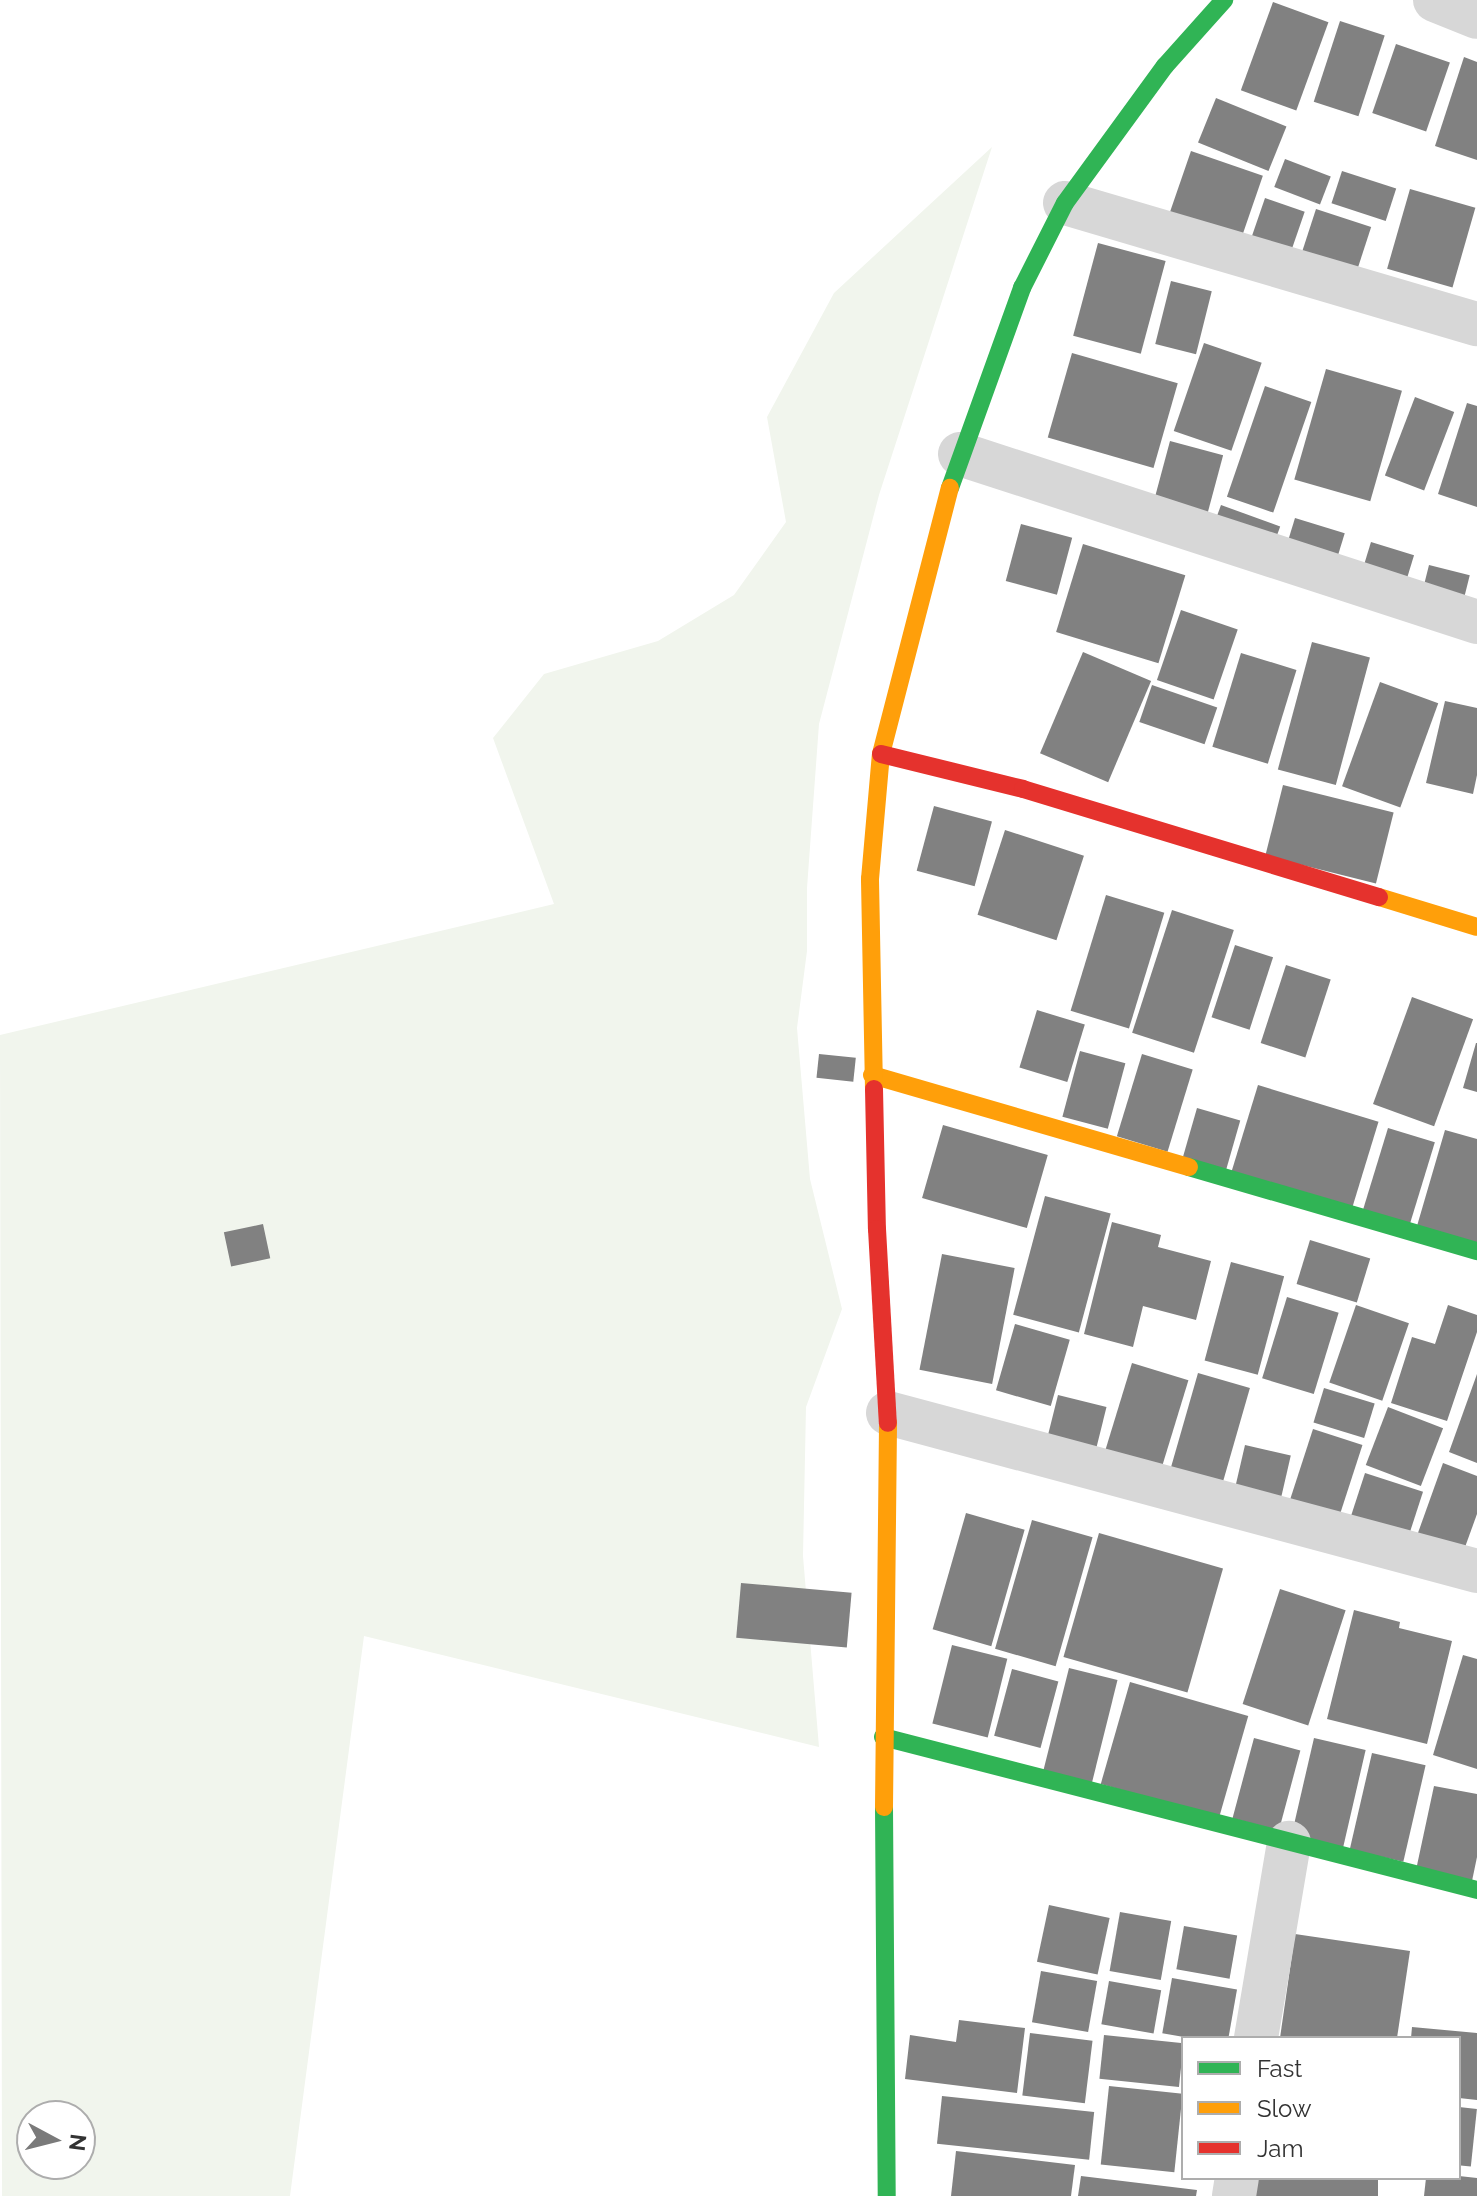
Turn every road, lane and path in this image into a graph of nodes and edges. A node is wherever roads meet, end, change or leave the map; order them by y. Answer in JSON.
{"nodes":[{"id":1,"x":1224,"y":0,"type":"edge"},
{"id":2,"x":1435,"y":0,"type":"edge"},
{"id":3,"x":1477,"y":17,"type":"edge"},
{"id":4,"x":1065,"y":203,"type":"junction"},
{"id":5,"x":1477,"y":324,"type":"edge"},
{"id":6,"x":960,"y":454,"type":"junction"},
{"id":7,"x":1477,"y":622,"type":"edge"},
{"id":8,"x":881,"y":754,"type":"junction"},
{"id":9,"x":1477,"y":927,"type":"edge"},
{"id":10,"x":872,"y":1075,"type":"junction"},
{"id":11,"x":1477,"y":1251,"type":"edge"},
{"id":12,"x":888,"y":1413,"type":"junction"},
{"id":13,"x":1477,"y":1571,"type":"edge"},
{"id":14,"x":883,"y":1737,"type":"junction"},
{"id":15,"x":1289,"y":1843,"type":"junction"},
{"id":16,"x":1477,"y":1890,"type":"edge"},
{"id":17,"x":1256,"y":2036,"type":"edge"},
{"id":18,"x":887,"y":2196,"type":"edge"}],
"edges":[{"from":1,"to":4,"type":"street"},
{"from":2,"to":3,"type":"street"},
{"from":4,"to":5,"type":"street"},
{"from":4,"to":6,"type":"street"},
{"from":6,"to":7,"type":"street"},
{"from":6,"to":8,"type":"street"},
{"from":8,"to":9,"type":"street"},
{"from":8,"to":10,"type":"street"},
{"from":10,"to":11,"type":"street"},
{"from":10,"to":12,"type":"street"},
{"from":12,"to":13,"type":"street"},
{"from":12,"to":14,"type":"street"},
{"from":14,"to":15,"type":"street"},
{"from":14,"to":18,"type":"street"},
{"from":15,"to":16,"type":"street"},
{"from":15,"to":17,"type":"street"}]}
